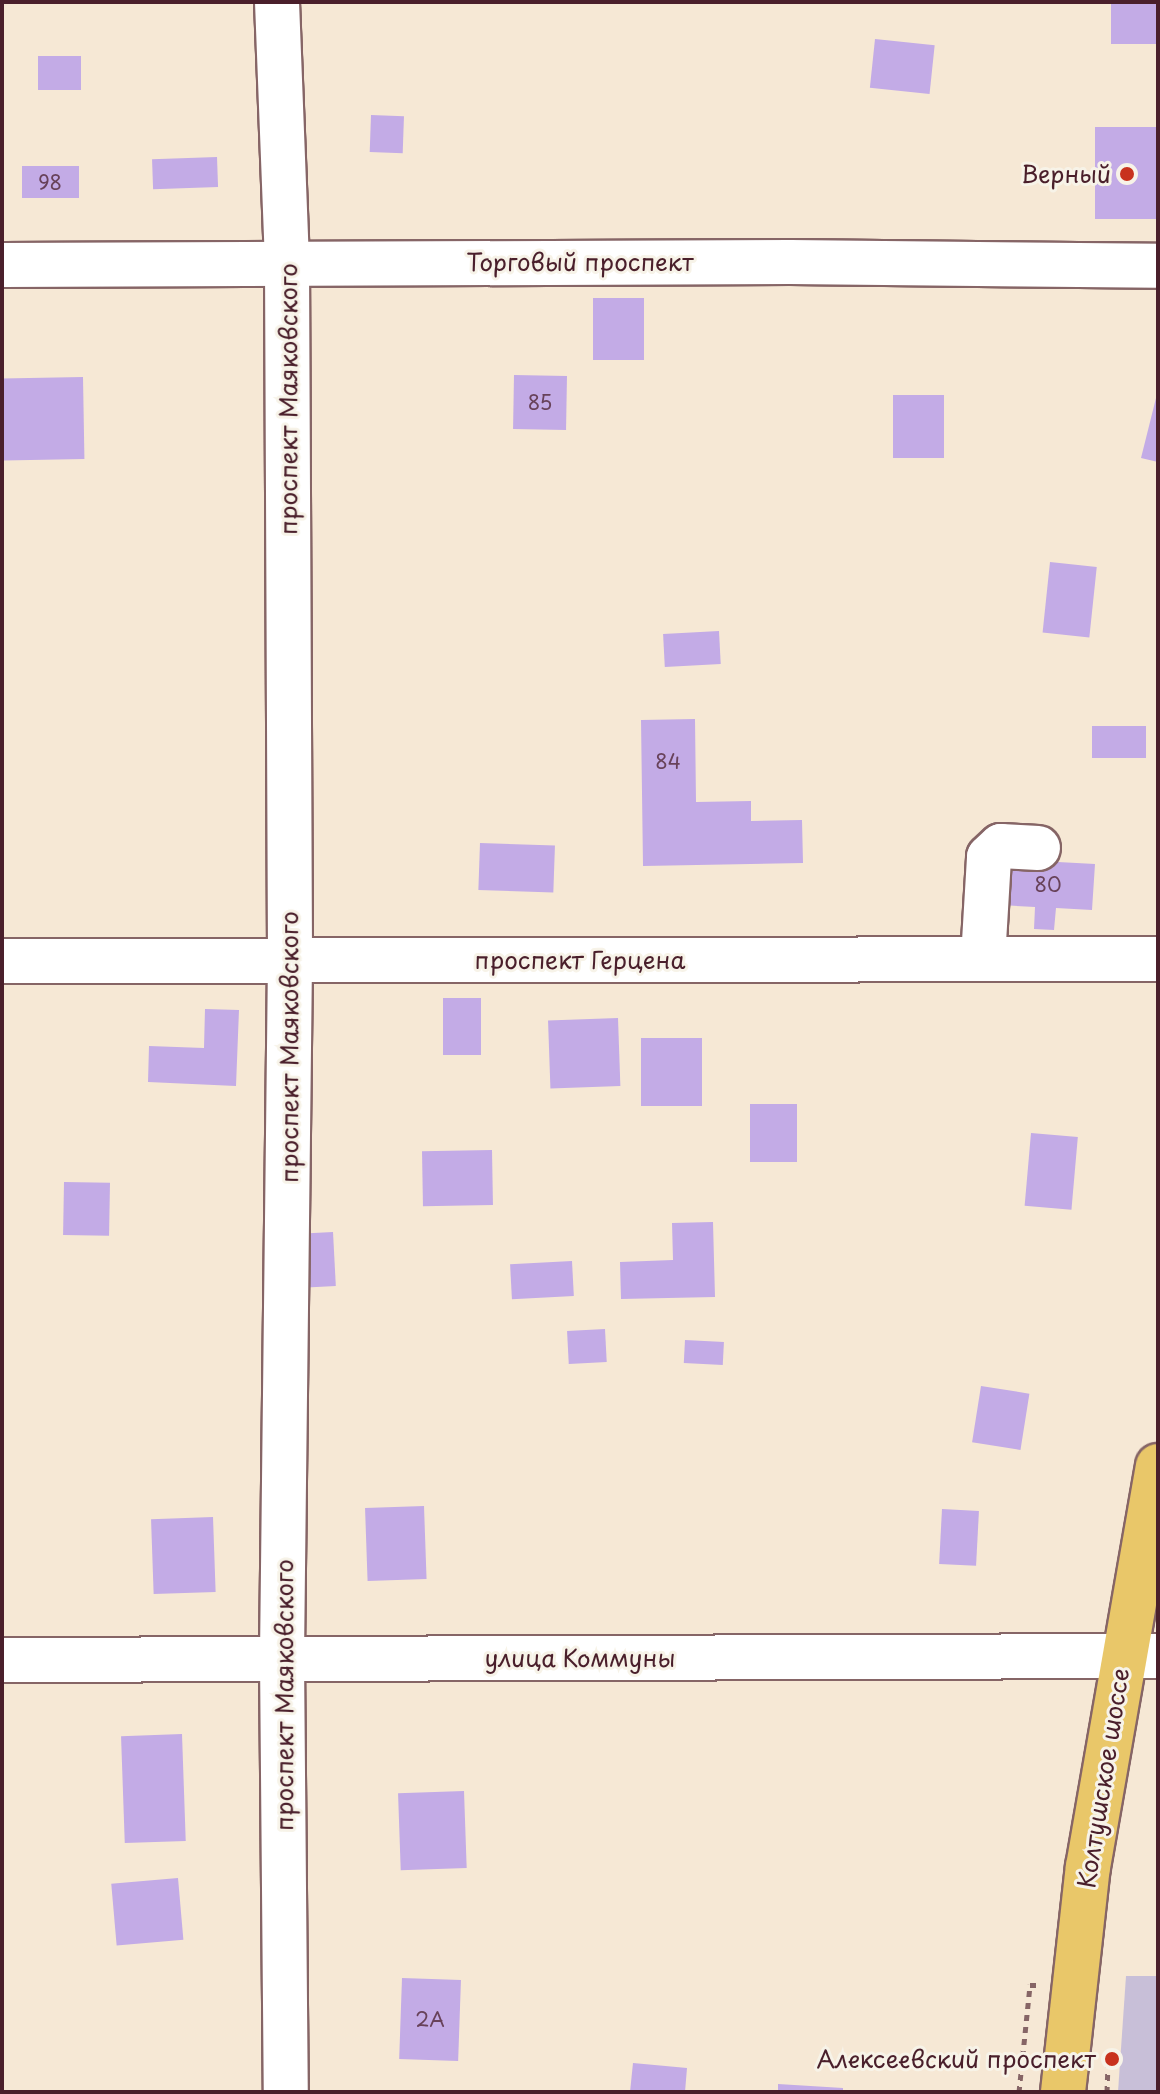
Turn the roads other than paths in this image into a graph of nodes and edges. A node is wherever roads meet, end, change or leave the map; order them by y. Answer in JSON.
{"nodes":[{"id":1,"x":277,"y":2,"type":"edge"},
{"id":2,"x":287,"y":263,"type":"junction"},
{"id":3,"x":2,"y":265,"type":"edge"},
{"id":4,"x":1158,"y":266,"type":"edge"},
{"id":5,"x":1038,"y":848,"type":"dead end"},
{"id":6,"x":983,"y":959,"type":"junction"},
{"id":7,"x":1158,"y":959,"type":"edge"},
{"id":8,"x":2,"y":961,"type":"edge"},
{"id":9,"x":290,"y":961,"type":"junction"},
{"id":10,"x":1158,"y":1466,"type":"edge"},
{"id":11,"x":1140,"y":1656,"type":"edge"},
{"id":12,"x":282,"y":1659,"type":"junction"},
{"id":13,"x":2,"y":1660,"type":"edge"},
{"id":14,"x":286,"y":2092,"type":"edge"},
{"id":15,"x":1063,"y":2092,"type":"edge"}],
"edges":[{"from":1,"to":2,"type":"street","name":"проспект Маяковского"},
{"from":2,"to":3,"type":"street","name":"Торговый проспект"},
{"from":2,"to":4,"type":"street","name":"Торговый проспект"},
{"from":2,"to":9,"type":"street","name":"проспект Маяковского"},
{"from":5,"to":6,"type":"street"},
{"from":6,"to":7,"type":"street","name":"проспект Герцена"},
{"from":6,"to":9,"type":"street","name":"проспект Герцена"},
{"from":8,"to":9,"type":"street","name":"проспект Герцена"},
{"from":9,"to":12,"type":"street","name":"проспект Маяковского"},
{"from":10,"to":11,"type":"main road","name":"Колтушское шоссе"},
{"from":11,"to":12,"type":"street","name":"улица Коммуны"},
{"from":11,"to":15,"type":"main road","name":"Колтушское шоссе"},
{"from":12,"to":13,"type":"street","name":"улица Коммуны"},
{"from":12,"to":14,"type":"street","name":"проспект Маяковского"}]}
